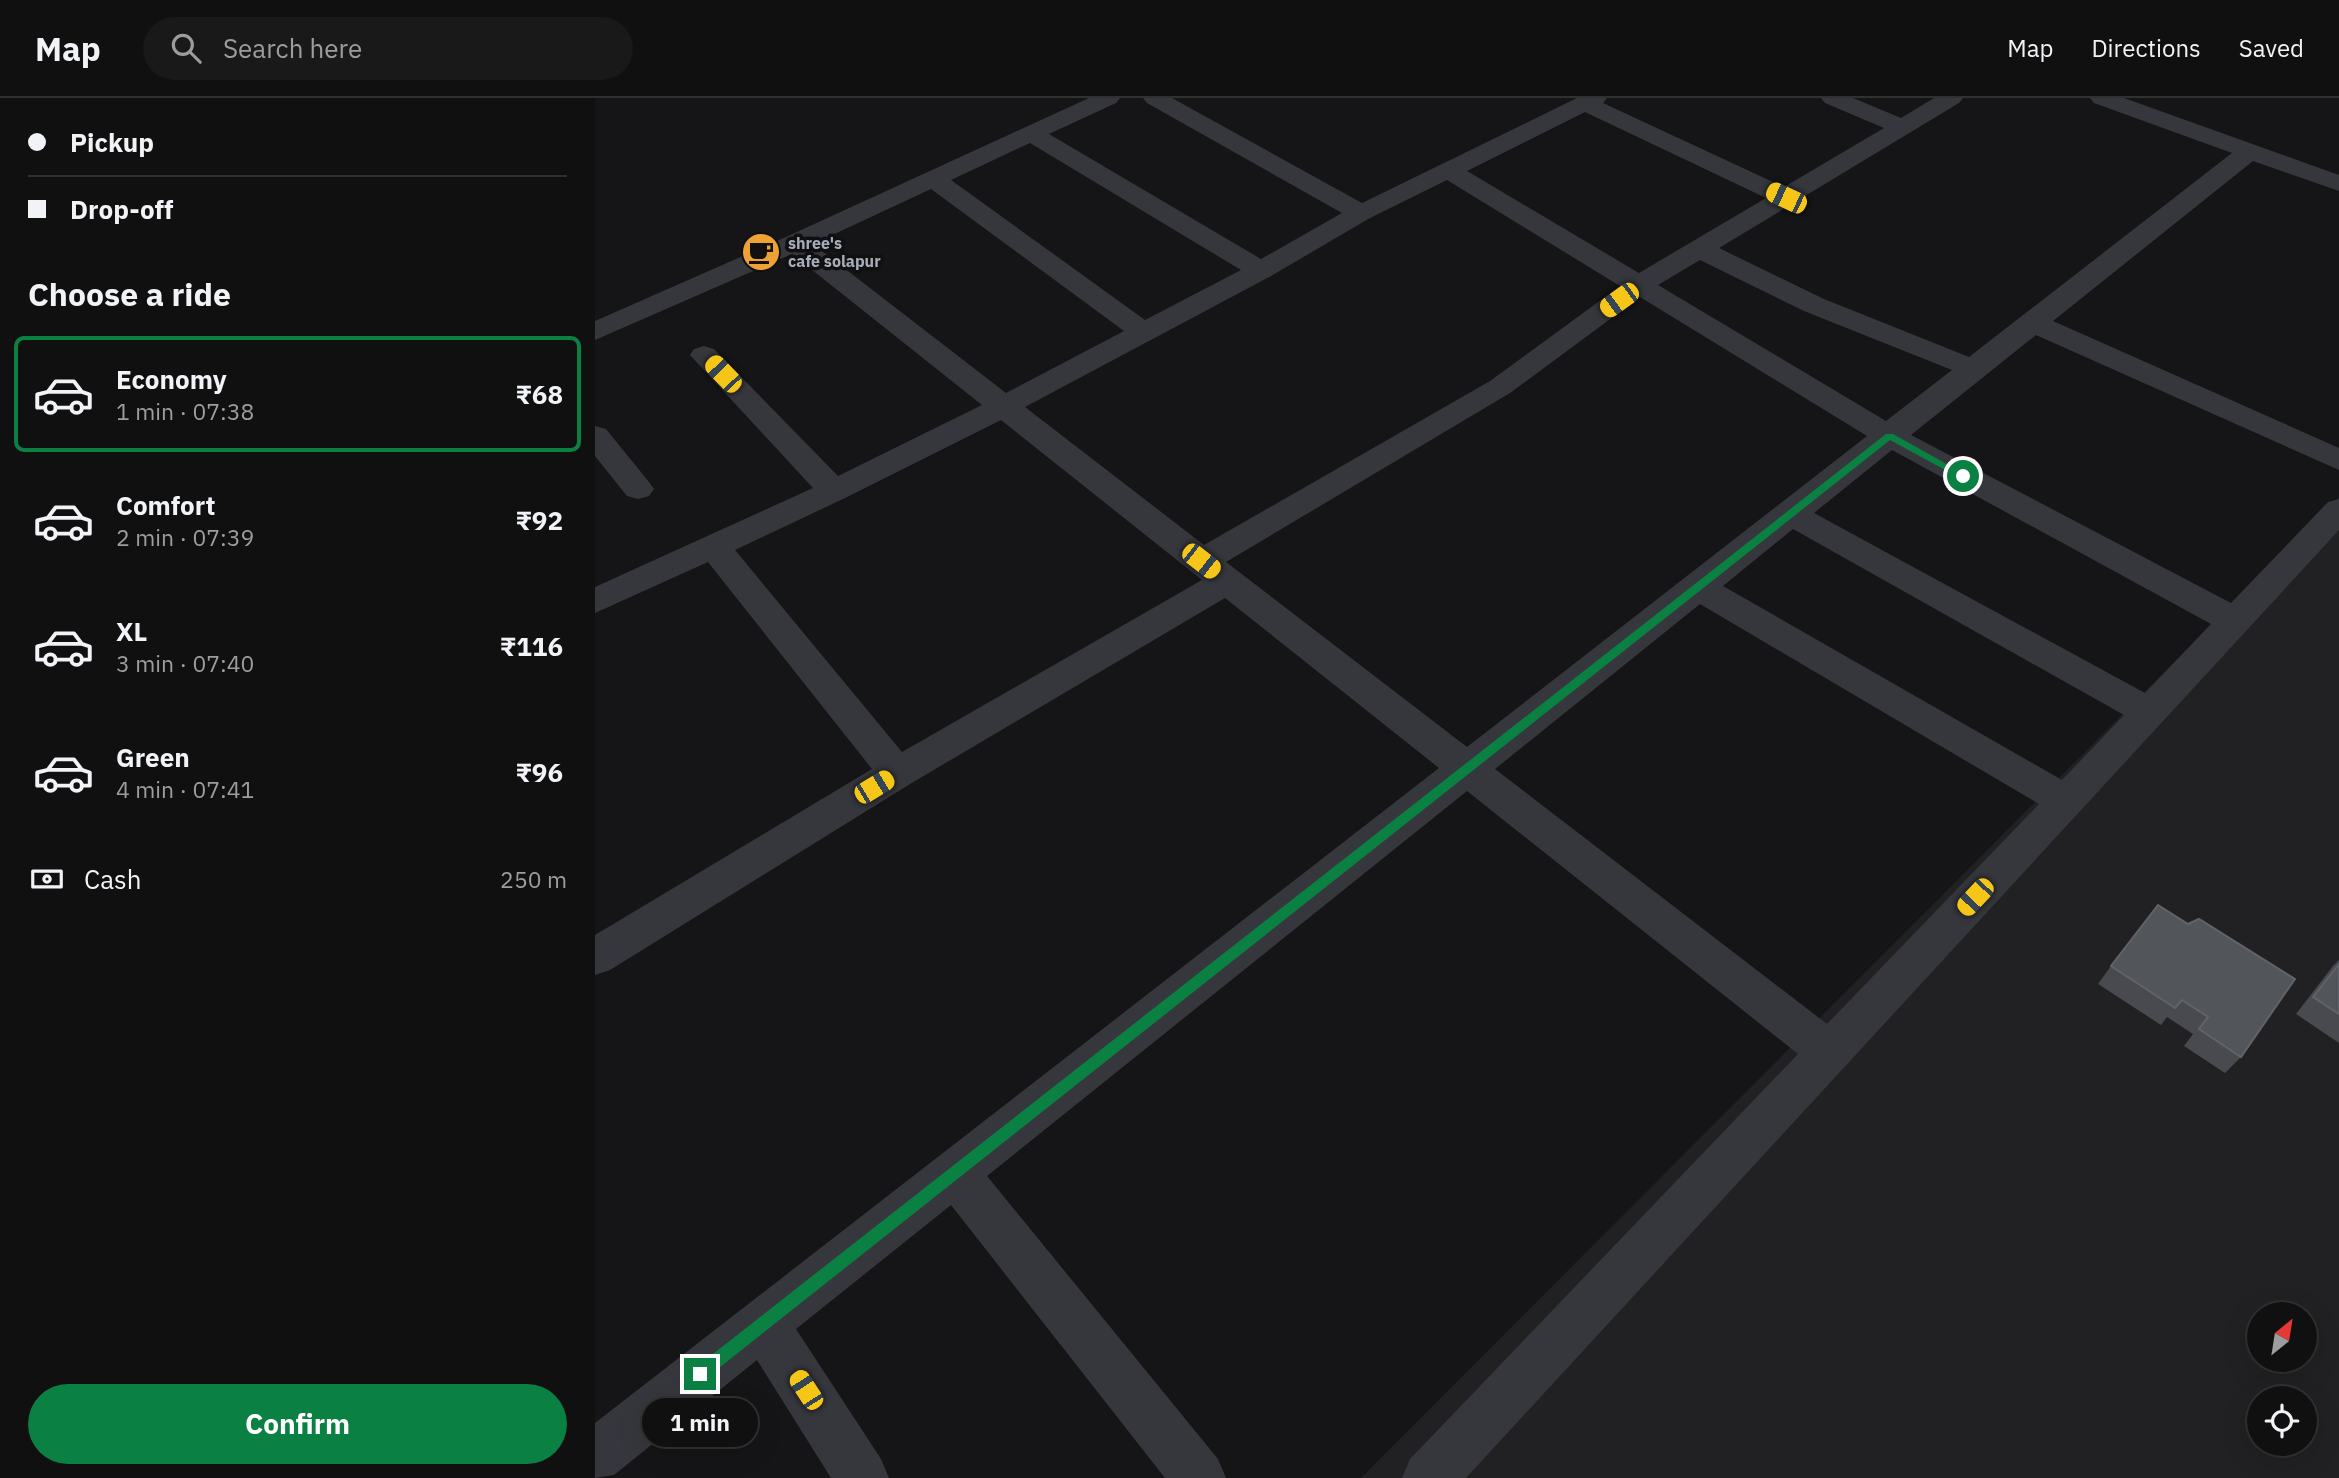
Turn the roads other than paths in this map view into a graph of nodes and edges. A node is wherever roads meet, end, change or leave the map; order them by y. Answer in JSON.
{"nodes":[{"id":1,"x":1108,"y":98,"type":"edge"},
{"id":2,"x":1155,"y":98,"type":"edge"},
{"id":3,"x":1833,"y":98,"type":"edge"},
{"id":4,"x":1951,"y":98,"type":"edge"},
{"id":5,"x":2102,"y":98,"type":"edge"},
{"id":6,"x":1590,"y":100,"type":"edge"},
{"id":7,"x":1901,"y":127,"type":"junction"},
{"id":8,"x":1031,"y":134,"type":"junction"},
{"id":9,"x":2249,"y":152,"type":"junction"},
{"id":10,"x":1448,"y":170,"type":"junction"},
{"id":11,"x":933,"y":179,"type":"junction"},
{"id":12,"x":2339,"y":183,"type":"edge"},
{"id":13,"x":1786,"y":198,"type":"junction"},
{"id":14,"x":1361,"y":213,"type":"junction"},
{"id":15,"x":795,"y":243,"type":"junction"},
{"id":16,"x":1699,"y":249,"type":"junction"},
{"id":17,"x":1261,"y":270,"type":"junction"},
{"id":18,"x":1639,"y":285,"type":"junction"},
{"id":19,"x":2033,"y":323,"type":"junction"},
{"id":20,"x":595,"y":331,"type":"edge"},
{"id":21,"x":1143,"y":332,"type":"junction"},
{"id":22,"x":704,"y":355,"type":"dead end"},
{"id":23,"x":1974,"y":369,"type":"junction"},
{"id":24,"x":1004,"y":406,"type":"junction"},
{"id":25,"x":595,"y":436,"type":"edge"},
{"id":26,"x":1889,"y":436,"type":"junction"},
{"id":27,"x":2339,"y":460,"type":"edge"},
{"id":28,"x":638,"y":489,"type":"dead end"},
{"id":29,"x":834,"y":491,"type":"junction"},
{"id":30,"x":2339,"y":510,"type":"edge"},
{"id":31,"x":1791,"y":514,"type":"junction"},
{"id":32,"x":715,"y":546,"type":"junction"},
{"id":33,"x":1214,"y":571,"type":"junction"},
{"id":34,"x":1698,"y":587,"type":"junction"},
{"id":35,"x":595,"y":601,"type":"edge"},
{"id":36,"x":2235,"y":621,"type":"junction"},
{"id":37,"x":2150,"y":712,"type":"junction"},
{"id":38,"x":1467,"y":769,"type":"junction"},
{"id":39,"x":897,"y":773,"type":"junction"},
{"id":40,"x":2066,"y":801,"type":"junction"},
{"id":41,"x":595,"y":957,"type":"edge"},
{"id":42,"x":1829,"y":1052,"type":"junction"},
{"id":43,"x":955,"y":1173,"type":"junction"},
{"id":44,"x":763,"y":1324,"type":"junction"},
{"id":45,"x":595,"y":1456,"type":"edge"},
{"id":46,"x":862,"y":1478,"type":"edge"},
{"id":47,"x":1199,"y":1478,"type":"edge"},
{"id":48,"x":1429,"y":1478,"type":"edge"}],
"edges":[{"from":1,"to":8,"type":"street"},
{"from":2,"to":14,"type":"street"},
{"from":3,"to":7,"type":"street"},
{"from":4,"to":7,"type":"street"},
{"from":5,"to":9,"type":"street"},
{"from":6,"to":10,"type":"street"},
{"from":6,"to":13,"type":"street"},
{"from":7,"to":13,"type":"street"},
{"from":8,"to":11,"type":"street"},
{"from":8,"to":17,"type":"street"},
{"from":9,"to":12,"type":"street"},
{"from":9,"to":19,"type":"street"},
{"from":10,"to":14,"type":"street"},
{"from":10,"to":18,"type":"street"},
{"from":11,"to":15,"type":"street"},
{"from":11,"to":21,"type":"street"},
{"from":13,"to":16,"type":"street"},
{"from":14,"to":17,"type":"street"},
{"from":15,"to":20,"type":"street"},
{"from":15,"to":24,"type":"street"},
{"from":16,"to":18,"type":"street"},
{"from":16,"to":23,"type":"street"},
{"from":17,"to":21,"type":"street"},
{"from":18,"to":26,"type":"street"},
{"from":18,"to":33,"type":"street"},
{"from":19,"to":23,"type":"street"},
{"from":19,"to":27,"type":"street"},
{"from":21,"to":24,"type":"street"},
{"from":22,"to":29,"type":"street"},
{"from":23,"to":26,"type":"street"},
{"from":24,"to":29,"type":"street"},
{"from":24,"to":33,"type":"street"},
{"from":25,"to":28,"type":"street"},
{"from":26,"to":31,"type":"street"},
{"from":26,"to":36,"type":"street"},
{"from":29,"to":32,"type":"street"},
{"from":30,"to":36,"type":"street"},
{"from":31,"to":34,"type":"street"},
{"from":31,"to":37,"type":"street"},
{"from":32,"to":35,"type":"street"},
{"from":32,"to":39,"type":"street"},
{"from":33,"to":38,"type":"street"},
{"from":33,"to":39,"type":"street"},
{"from":34,"to":38,"type":"street"},
{"from":34,"to":40,"type":"street"},
{"from":36,"to":37,"type":"street"},
{"from":37,"to":40,"type":"street"},
{"from":38,"to":42,"type":"street"},
{"from":38,"to":43,"type":"street"},
{"from":39,"to":41,"type":"street"},
{"from":40,"to":42,"type":"street"},
{"from":42,"to":48,"type":"street"},
{"from":43,"to":44,"type":"street"},
{"from":43,"to":47,"type":"street"},
{"from":44,"to":45,"type":"street"},
{"from":44,"to":46,"type":"street"}]}
